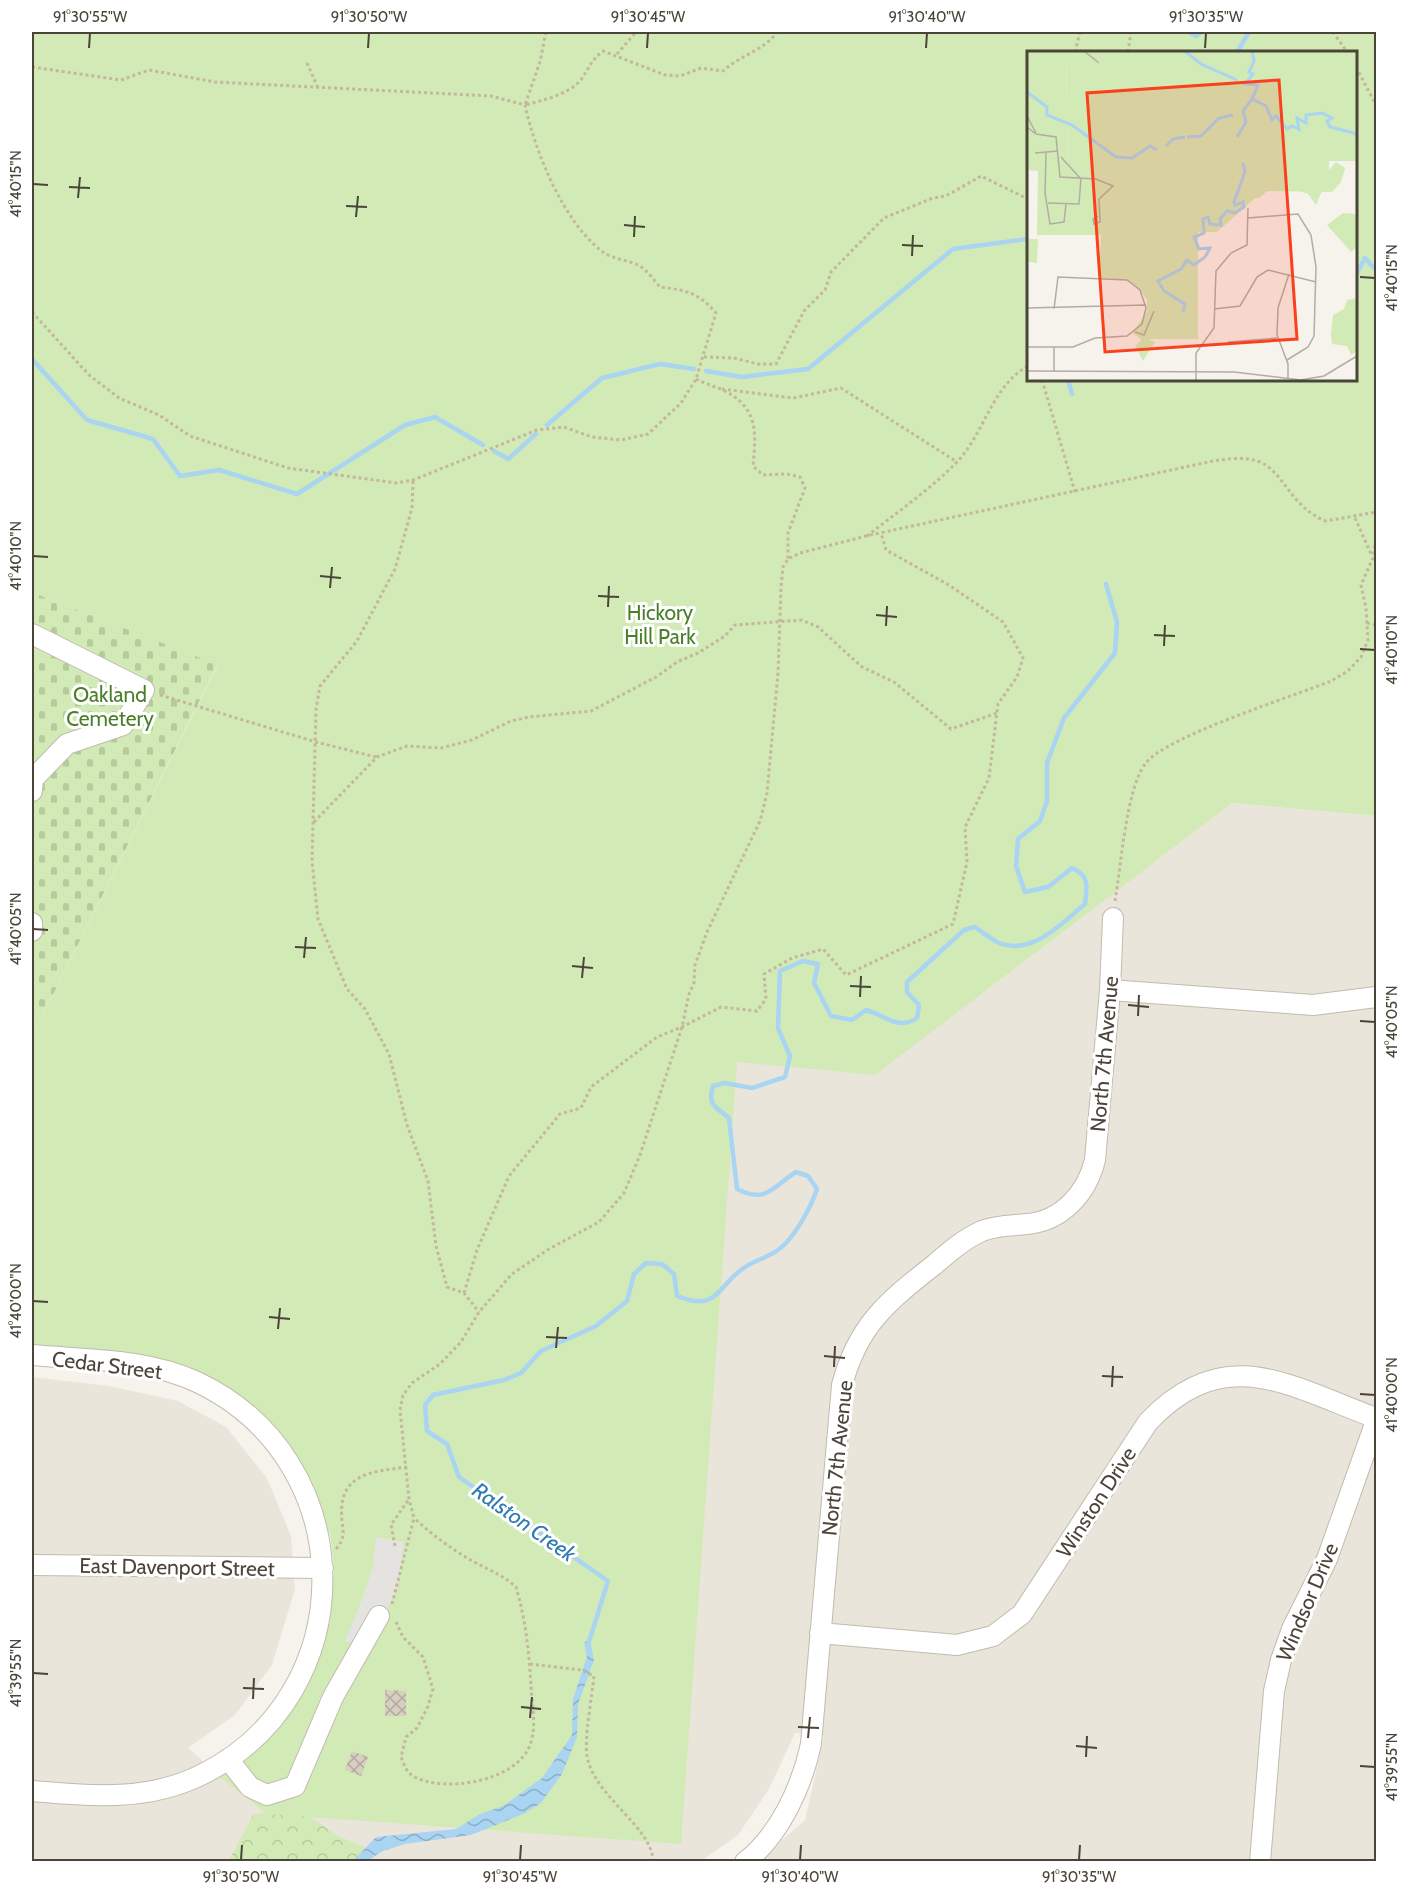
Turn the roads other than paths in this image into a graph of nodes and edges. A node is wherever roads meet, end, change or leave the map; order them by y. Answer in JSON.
{"nodes":[{"id":1,"x":32,"y":634,"type":"edge"},
{"id":2,"x":32,"y":791,"type":"edge"},
{"id":3,"x":1113,"y":918,"type":"road end"},
{"id":4,"x":32,"y":923,"type":"edge"},
{"id":5,"x":32,"y":930,"type":"edge"},
{"id":6,"x":1110,"y":990,"type":"junction"},
{"id":7,"x":1377,"y":997,"type":"edge"},
{"id":8,"x":32,"y":1355,"type":"edge"},
{"id":9,"x":1377,"y":1419,"type":"edge"},
{"id":10,"x":322,"y":1563,"type":"junction"},
{"id":11,"x":32,"y":1565,"type":"edge"},
{"id":12,"x":388,"y":1615,"type":"road end"},
{"id":13,"x":820,"y":1633,"type":"junction"},
{"id":14,"x":228,"y":1759,"type":"junction"},
{"id":15,"x":32,"y":1791,"type":"edge"},
{"id":16,"x":745,"y":1862,"type":"edge"},
{"id":17,"x":1260,"y":1862,"type":"edge"}],
"edges":[{"from":1,"to":2,"type":"street"},
{"from":3,"to":6,"type":"street","name":"North 7th Avenue"},
{"from":4,"to":5,"type":"street"},
{"from":6,"to":7,"type":"street"},
{"from":6,"to":13,"type":"street","name":"North 7th Avenue"},
{"from":8,"to":10,"type":"street","name":"Cedar Street"},
{"from":9,"to":13,"type":"street","name":"Winston Drive"},
{"from":9,"to":17,"type":"street","name":"Windsor Drive"},
{"from":10,"to":11,"type":"street","name":"East Davenport Street"},
{"from":10,"to":14,"type":"street","name":"Cedar Street"},
{"from":12,"to":14,"type":"street"},
{"from":13,"to":16,"type":"street","name":"North 7th Avenue"},
{"from":14,"to":15,"type":"street","name":"Cedar Street"}]}
